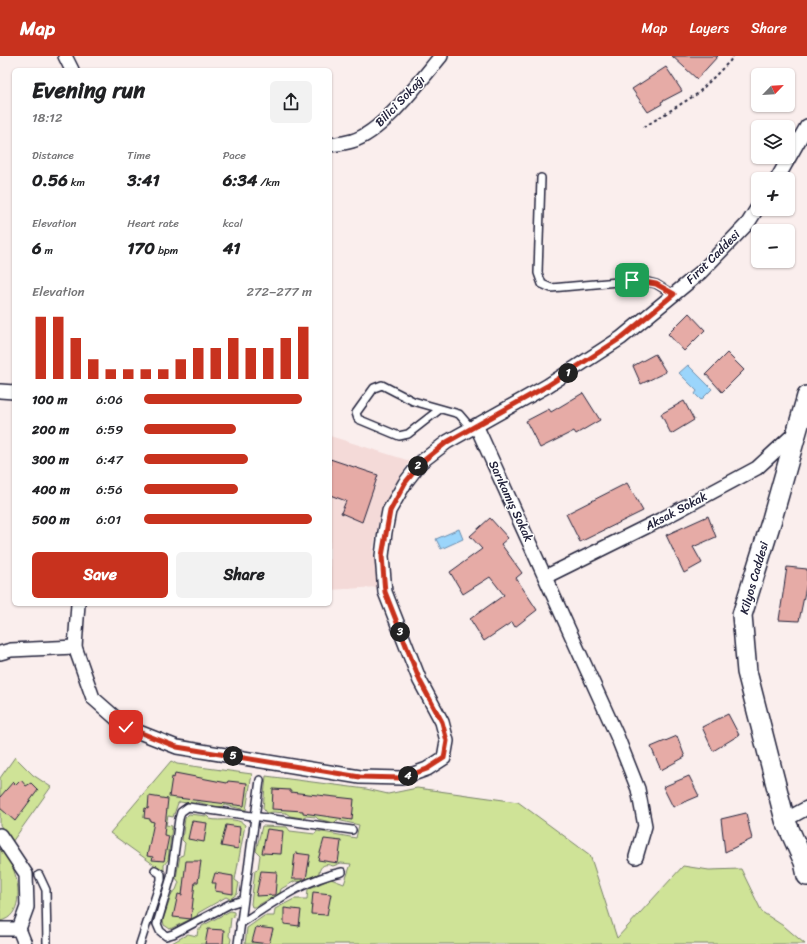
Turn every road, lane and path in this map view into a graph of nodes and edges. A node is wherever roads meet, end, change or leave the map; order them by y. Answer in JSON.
{"nodes":[{"id":1,"x":65,"y":56,"type":"edge"},
{"id":2,"x":441,"y":56,"type":"edge"},
{"id":3,"x":733,"y":56,"type":"edge"},
{"id":4,"x":71,"y":68,"type":"edge"},
{"id":5,"x":807,"y":126,"type":"edge"},
{"id":6,"x":644,"y":127,"type":"dead end"},
{"id":7,"x":332,"y":145,"type":"edge"},
{"id":8,"x":781,"y":172,"type":"edge"},
{"id":9,"x":540,"y":178,"type":"dead end"},
{"id":10,"x":752,"y":216,"type":"edge"},
{"id":11,"x":674,"y":294,"type":"junction"},
{"id":12,"x":0,"y":391,"type":"edge"},
{"id":13,"x":12,"y":392,"type":"edge"},
{"id":14,"x":807,"y":396,"type":"edge"},
{"id":15,"x":440,"y":409,"type":"junction"},
{"id":16,"x":473,"y":427,"type":"junction"},
{"id":17,"x":798,"y":431,"type":"junction"},
{"id":18,"x":546,"y":577,"type":"junction"},
{"id":19,"x":78,"y":606,"type":"edge"},
{"id":20,"x":74,"y":647,"type":"junction"},
{"id":21,"x":0,"y":653,"type":"edge"},
{"id":22,"x":260,"y":780,"type":"dead end"},
{"id":23,"x":807,"y":808,"type":"edge"},
{"id":24,"x":254,"y":817,"type":"junction"},
{"id":25,"x":785,"y":820,"type":"junction"},
{"id":26,"x":352,"y":830,"type":"dead end"},
{"id":27,"x":0,"y":835,"type":"edge"},
{"id":28,"x":636,"y":857,"type":"dead end"},
{"id":29,"x":155,"y":870,"type":"dead end"},
{"id":30,"x":342,"y":872,"type":"dead end"},
{"id":31,"x":39,"y":875,"type":"dead end"},
{"id":32,"x":807,"y":876,"type":"edge"},
{"id":33,"x":243,"y":900,"type":"junction"},
{"id":34,"x":240,"y":924,"type":"junction"},
{"id":35,"x":0,"y":929,"type":"edge"},
{"id":36,"x":19,"y":929,"type":"junction"},
{"id":37,"x":25,"y":944,"type":"edge"},
{"id":38,"x":47,"y":944,"type":"edge"},
{"id":39,"x":140,"y":944,"type":"edge"},
{"id":40,"x":238,"y":944,"type":"edge"}],
"edges":[{"from":1,"to":4,"type":"street"},
{"from":2,"to":7,"type":"street","name":"Bilici Sokağı"},
{"from":3,"to":6,"type":"path"},
{"from":5,"to":8,"type":"street"},
{"from":9,"to":11,"type":"lane"},
{"from":10,"to":11,"type":"street","name":"Fırat Caddesi"},
{"from":11,"to":16,"type":"street","name":"Fırat Caddesi"},
{"from":12,"to":13,"type":"street"},
{"from":14,"to":17,"type":"street","name":"Kilyos Caddesi"},
{"from":15,"to":15,"type":"lane"},
{"from":15,"to":16,"type":"lane"},
{"from":16,"to":18,"type":"street","name":"Sarıkamış Sokak"},
{"from":16,"to":20,"type":"street","name":"Fırat Caddesi"},
{"from":17,"to":18,"type":"street","name":"Aksak Sokak"},
{"from":17,"to":25,"type":"street","name":"Kilyos Caddesi"},
{"from":18,"to":28,"type":"street","name":"Sarıkamış Sokak"},
{"from":19,"to":20,"type":"street","name":"Fırat Caddesi"},
{"from":20,"to":21,"type":"street"},
{"from":22,"to":24,"type":"lane"},
{"from":23,"to":25,"type":"street"},
{"from":24,"to":26,"type":"lane"},
{"from":24,"to":33,"type":"lane"},
{"from":24,"to":33,"type":"lane"},
{"from":25,"to":32,"type":"street","name":"Kilyos Caddesi"},
{"from":27,"to":36,"type":"street"},
{"from":29,"to":39,"type":"lane"},
{"from":30,"to":34,"type":"lane"},
{"from":31,"to":38,"type":"lane"},
{"from":33,"to":34,"type":"lane"},
{"from":34,"to":40,"type":"lane"},
{"from":35,"to":36,"type":"street"},
{"from":36,"to":37,"type":"street"}]}
